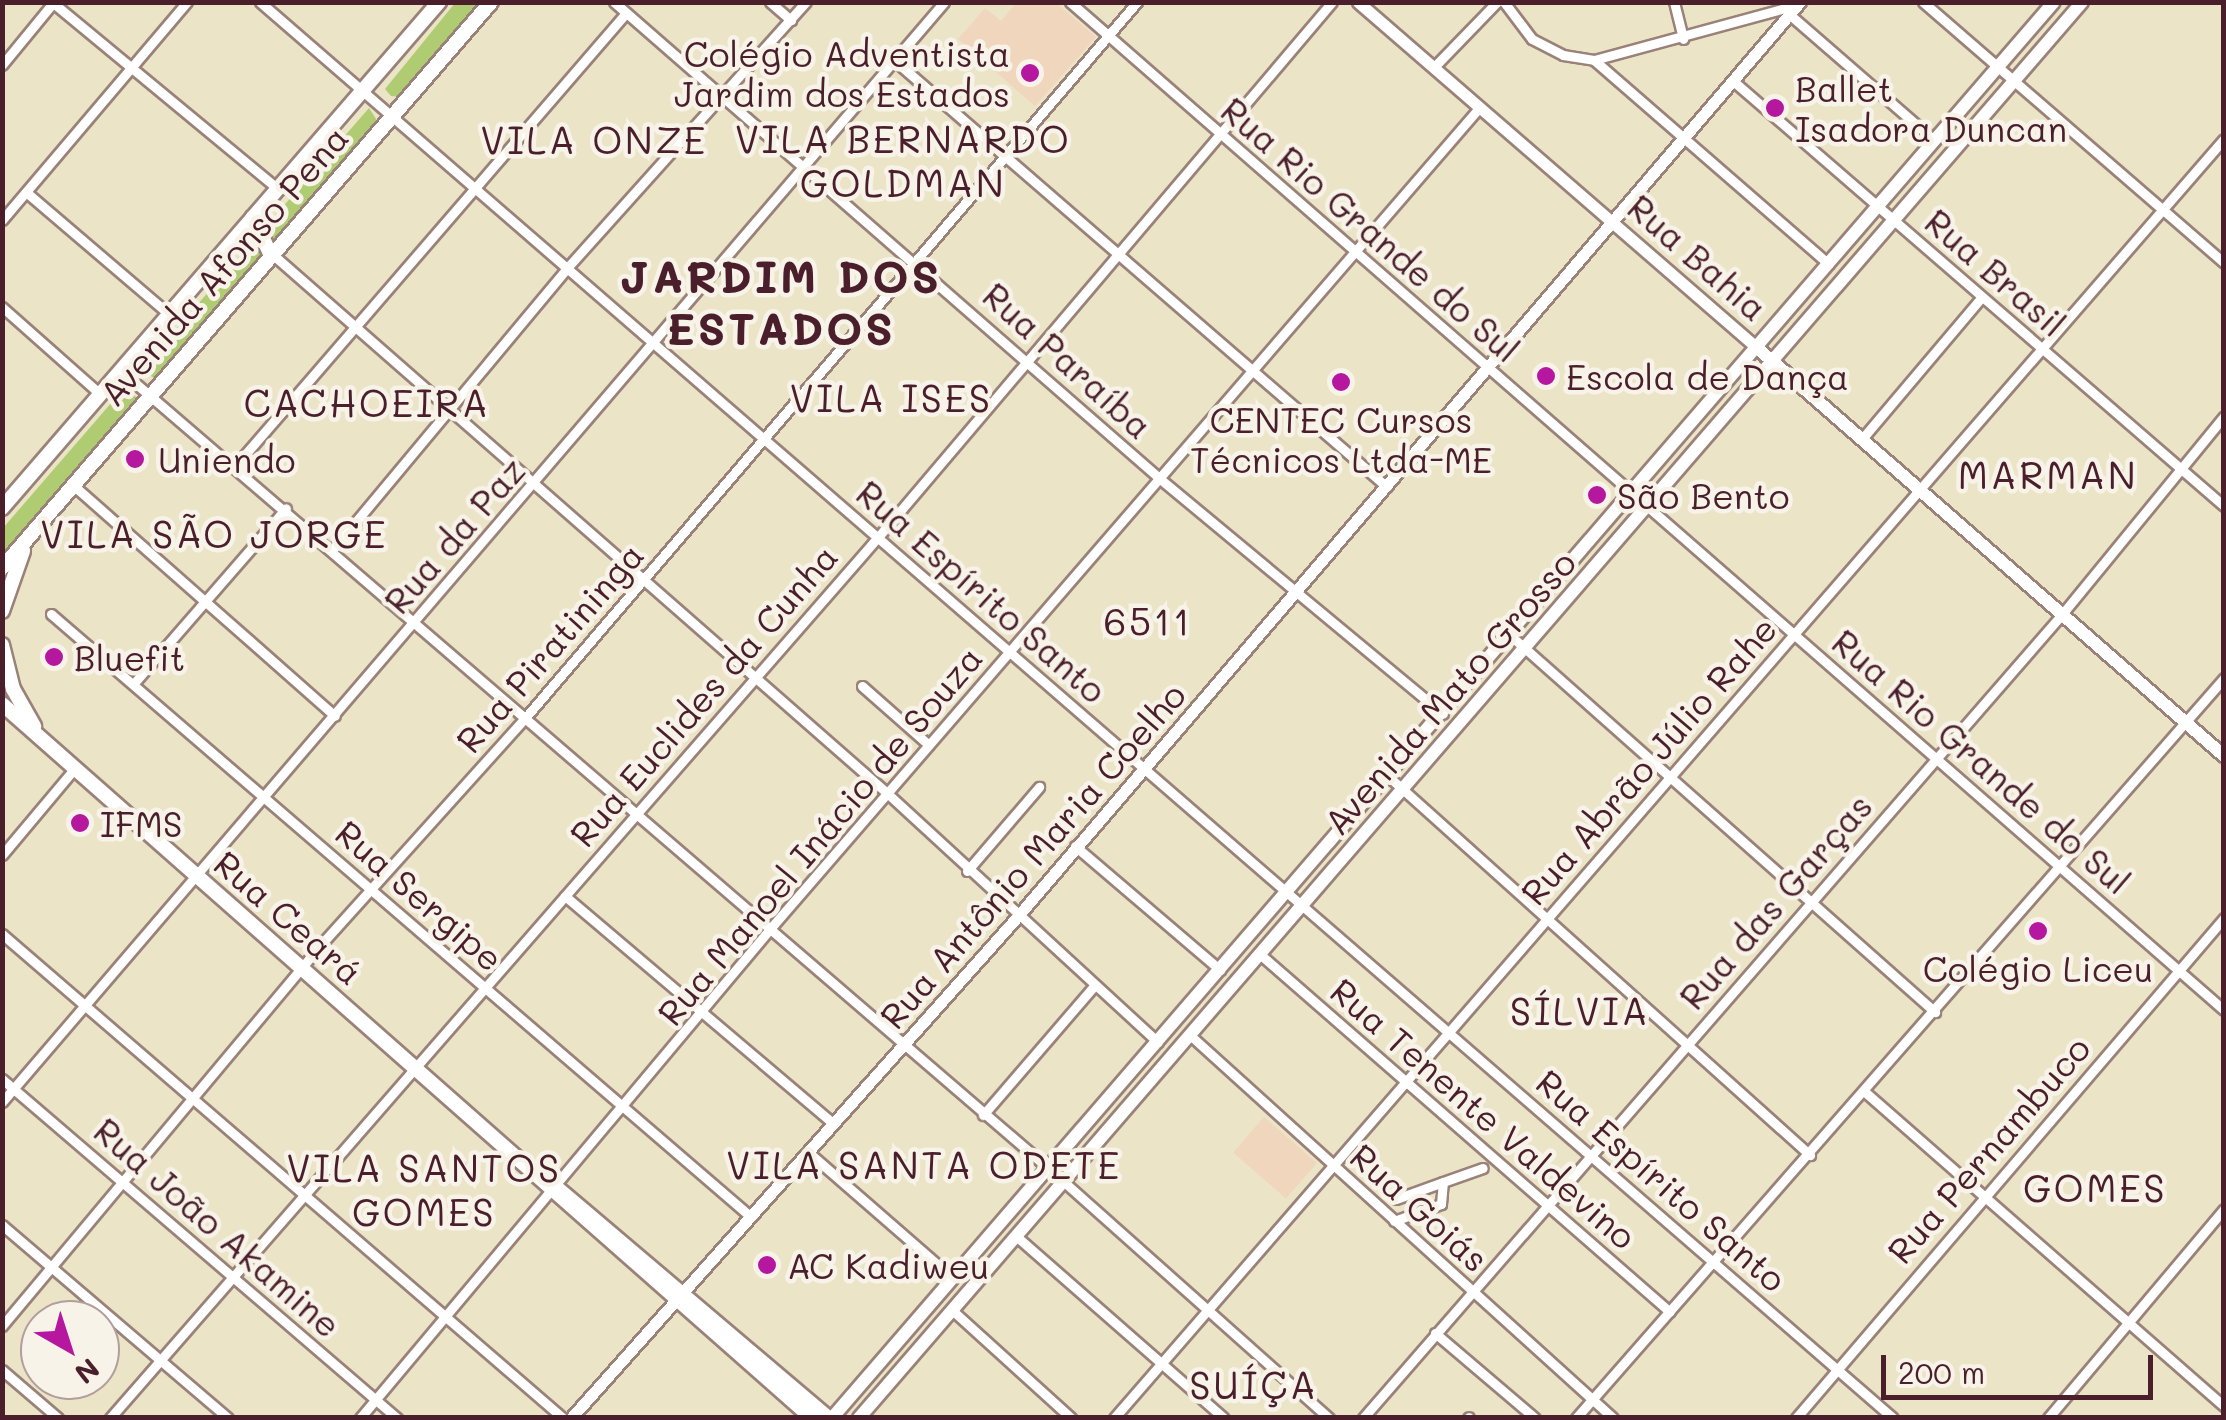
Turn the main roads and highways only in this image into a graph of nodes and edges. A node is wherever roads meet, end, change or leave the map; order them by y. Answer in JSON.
{"nodes":[{"id":1,"x":438,"y":2,"type":"edge"},
{"id":2,"x":491,"y":2,"type":"edge"},
{"id":3,"x":2054,"y":2,"type":"edge"},
{"id":4,"x":2082,"y":2,"type":"edge"},
{"id":5,"x":253,"y":217,"type":"junction"},
{"id":6,"x":270,"y":253,"type":"junction"},
{"id":7,"x":1755,"y":346,"type":"junction"},
{"id":8,"x":1771,"y":361,"type":"junction"},
{"id":9,"x":2,"y":508,"type":"edge"},
{"id":10,"x":28,"y":540,"type":"junction"},
{"id":11,"x":2,"y":568,"type":"edge"},
{"id":12,"x":2,"y":612,"type":"edge"},
{"id":13,"x":2,"y":645,"type":"edge"},
{"id":14,"x":4,"y":707,"type":"edge"},
{"id":15,"x":40,"y":735,"type":"junction"},
{"id":16,"x":2224,"y":756,"type":"edge"},
{"id":17,"x":1162,"y":1037,"type":"junction"},
{"id":18,"x":1188,"y":1040,"type":"junction"},
{"id":19,"x":1166,"y":1064,"type":"junction"},
{"id":20,"x":996,"y":1226,"type":"junction"},
{"id":21,"x":1016,"y":1236,"type":"junction"},
{"id":22,"x":682,"y":1298,"type":"junction"},
{"id":23,"x":870,"y":1373,"type":"junction"},
{"id":24,"x":874,"y":1400,"type":"junction"},
{"id":25,"x":812,"y":1418,"type":"edge"},
{"id":26,"x":830,"y":1418,"type":"edge"},
{"id":27,"x":859,"y":1418,"type":"edge"}],
"edges":[{"from":1,"to":5,"type":"main road","name":"Avenida Afonso Pena"},
{"from":2,"to":6,"type":"main road","name":"Avenida Afonso Pena"},
{"from":3,"to":7,"type":"main road","name":"Avenida Mato Grosso"},
{"from":4,"to":8,"type":"main road","name":"Avenida Mato Grosso"},
{"from":5,"to":6,"type":"main road"},
{"from":5,"to":9,"type":"main road","name":"Avenida Afonso Pena"},
{"from":6,"to":10,"type":"main road","name":"Avenida Afonso Pena"},
{"from":7,"to":8,"type":"main road","name":"Rua Bahia"},
{"from":7,"to":17,"type":"main road","name":"Avenida Mato Grosso"},
{"from":8,"to":16,"type":"main road","name":"Rua Bahia"},
{"from":8,"to":18,"type":"main road","name":"Avenida Mato Grosso"},
{"from":10,"to":11,"type":"main road","name":"Avenida Afonso Pena"},
{"from":10,"to":12,"type":"main road"},
{"from":13,"to":15,"type":"main road"},
{"from":14,"to":15,"type":"main road","name":"Rua Ceará"},
{"from":15,"to":22,"type":"main road","name":"Rua Ceará"},
{"from":17,"to":18,"type":"main road"},
{"from":17,"to":19,"type":"main road"},
{"from":17,"to":20,"type":"main road","name":"Avenida Mato Grosso"},
{"from":18,"to":19,"type":"main road","name":"Avenida Mato Grosso"},
{"from":19,"to":21,"type":"main road","name":"Avenida Mato Grosso"},
{"from":20,"to":21,"type":"main road"},
{"from":20,"to":23,"type":"main road","name":"Avenida Mato Grosso"},
{"from":21,"to":24,"type":"main road","name":"Avenida Mato Grosso"},
{"from":22,"to":25,"type":"main road","name":"Rua Ceará"},
{"from":22,"to":26,"type":"main road","name":"Rua Ceará"},
{"from":23,"to":24,"type":"main road"},
{"from":23,"to":26,"type":"main road","name":"Avenida Mato Grosso"},
{"from":24,"to":27,"type":"main road","name":"Avenida Mato Grosso"}]}
